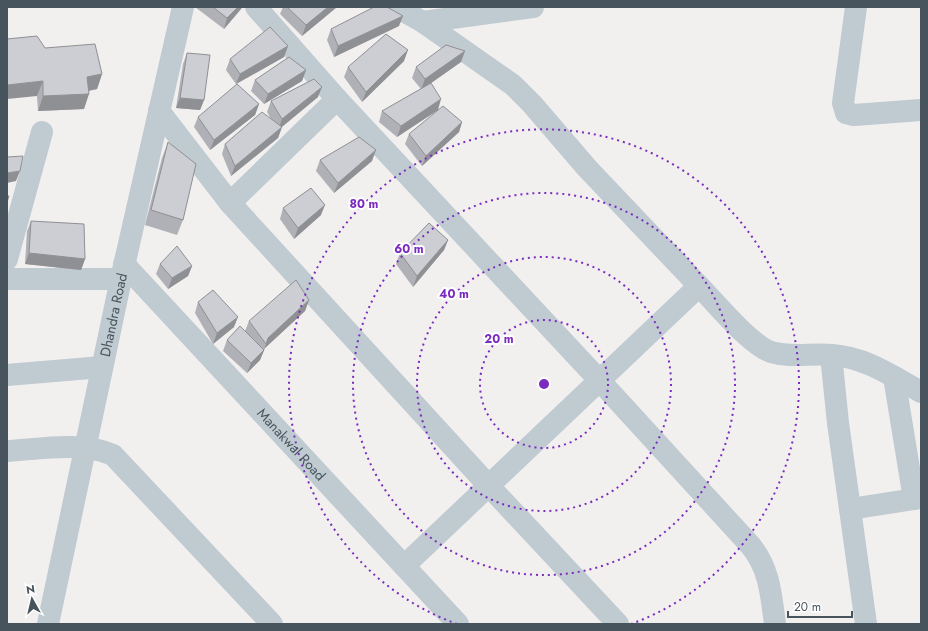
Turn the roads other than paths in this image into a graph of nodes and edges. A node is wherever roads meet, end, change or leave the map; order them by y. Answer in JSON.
{"nodes":[{"id":1,"x":184,"y":7,"type":"edge"},
{"id":2,"x":256,"y":7,"type":"edge"},
{"id":3,"x":533,"y":7,"type":"edge"},
{"id":4,"x":856,"y":7,"type":"edge"},
{"id":5,"x":400,"y":8,"type":"edge"},
{"id":6,"x":423,"y":22,"type":"junction"},
{"id":7,"x":337,"y":99,"type":"junction"},
{"id":8,"x":921,"y":110,"type":"edge"},
{"id":9,"x":159,"y":111,"type":"junction"},
{"id":10,"x":42,"y":132,"type":"dead end"},
{"id":11,"x":230,"y":203,"type":"junction"},
{"id":12,"x":7,"y":259,"type":"edge"},
{"id":13,"x":122,"y":272,"type":"junction"},
{"id":14,"x":7,"y":279,"type":"edge"},
{"id":15,"x":699,"y":286,"type":"junction"},
{"id":16,"x":831,"y":355,"type":"junction"},
{"id":17,"x":102,"y":367,"type":"junction"},
{"id":18,"x":7,"y":375,"type":"edge"},
{"id":19,"x":894,"y":377,"type":"junction"},
{"id":20,"x":600,"y":381,"type":"junction"},
{"id":21,"x":921,"y":392,"type":"edge"},
{"id":22,"x":85,"y":447,"type":"junction"},
{"id":23,"x":7,"y":452,"type":"edge"},
{"id":24,"x":488,"y":485,"type":"junction"},
{"id":25,"x":917,"y":499,"type":"edge"},
{"id":26,"x":850,"y":509,"type":"junction"},
{"id":27,"x":404,"y":566,"type":"junction"},
{"id":28,"x":48,"y":624,"type":"edge"},
{"id":29,"x":272,"y":624,"type":"edge"},
{"id":30,"x":458,"y":624,"type":"edge"},
{"id":31,"x":618,"y":624,"type":"edge"},
{"id":32,"x":775,"y":624,"type":"edge"},
{"id":33,"x":866,"y":624,"type":"edge"}],
"edges":[{"from":1,"to":9,"type":"street","name":"Dhandra Road"},
{"from":2,"to":7,"type":"street"},
{"from":3,"to":6,"type":"street"},
{"from":4,"to":8,"type":"street"},
{"from":5,"to":6,"type":"street"},
{"from":6,"to":15,"type":"street"},
{"from":7,"to":11,"type":"street"},
{"from":7,"to":20,"type":"street"},
{"from":9,"to":11,"type":"street"},
{"from":9,"to":13,"type":"street","name":"Dhandra Road"},
{"from":10,"to":12,"type":"street"},
{"from":11,"to":24,"type":"street"},
{"from":13,"to":14,"type":"street"},
{"from":13,"to":17,"type":"street","name":"Dhandra Road"},
{"from":13,"to":27,"type":"street","name":"Manakwal Road"},
{"from":15,"to":16,"type":"street"},
{"from":15,"to":20,"type":"street"},
{"from":16,"to":19,"type":"street"},
{"from":16,"to":26,"type":"street"},
{"from":17,"to":18,"type":"street"},
{"from":17,"to":22,"type":"street","name":"Dhandra Road"},
{"from":19,"to":21,"type":"street"},
{"from":19,"to":25,"type":"street"},
{"from":20,"to":24,"type":"street"},
{"from":20,"to":32,"type":"street"},
{"from":22,"to":23,"type":"street"},
{"from":22,"to":28,"type":"street","name":"Dhandra Road"},
{"from":22,"to":29,"type":"street"},
{"from":24,"to":27,"type":"street"},
{"from":24,"to":31,"type":"street"},
{"from":25,"to":26,"type":"street"},
{"from":26,"to":33,"type":"street"},
{"from":27,"to":30,"type":"street","name":"Manakwal Road"}]}
